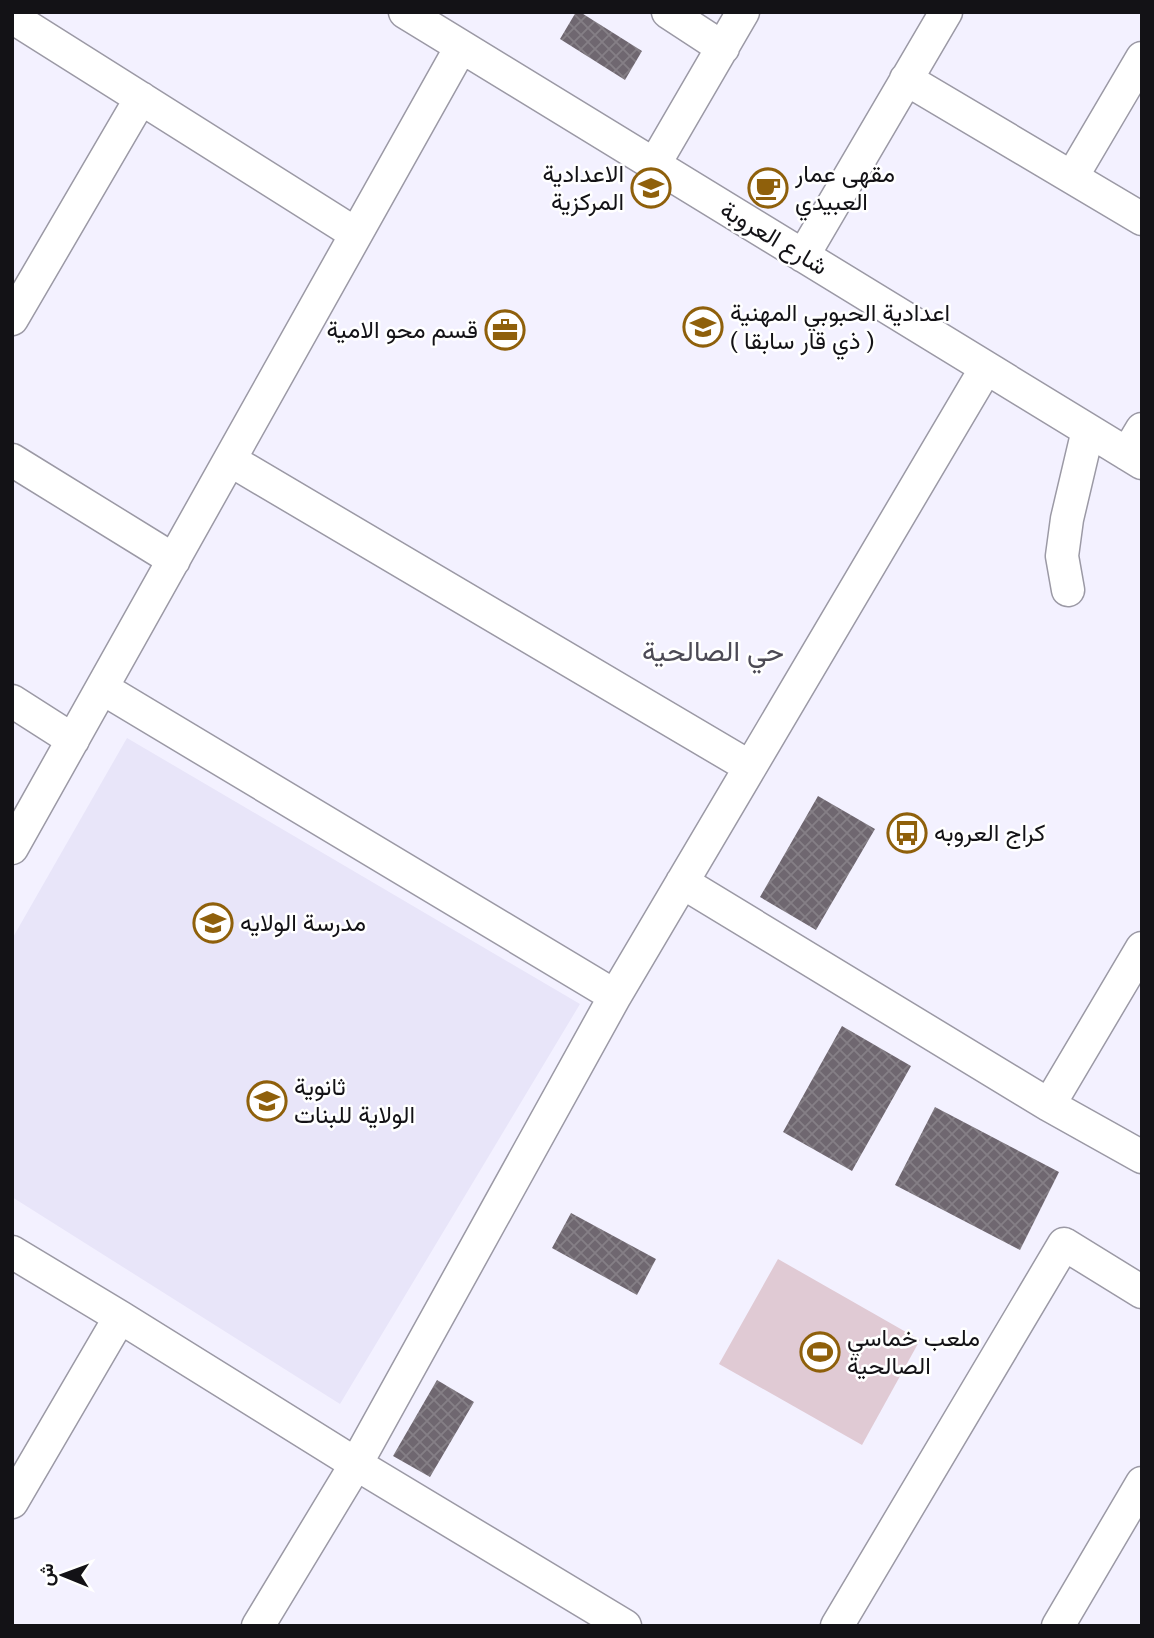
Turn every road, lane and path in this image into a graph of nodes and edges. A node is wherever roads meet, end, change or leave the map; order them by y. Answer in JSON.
{"nodes":[{"id":1,"x":405,"y":12,"type":"edge"},
{"id":2,"x":668,"y":12,"type":"edge"},
{"id":3,"x":743,"y":12,"type":"edge"},
{"id":4,"x":946,"y":12,"type":"edge"},
{"id":5,"x":12,"y":17,"type":"edge"},
{"id":6,"x":461,"y":47,"type":"junction"},
{"id":7,"x":723,"y":48,"type":"junction"},
{"id":8,"x":1142,"y":58,"type":"edge"},
{"id":9,"x":906,"y":79,"type":"junction"},
{"id":10,"x":141,"y":98,"type":"junction"},
{"id":11,"x":654,"y":165,"type":"junction"},
{"id":12,"x":1072,"y":177,"type":"junction"},
{"id":13,"x":1142,"y":219,"type":"edge"},
{"id":14,"x":356,"y":234,"type":"junction"},
{"id":15,"x":803,"y":256,"type":"junction"},
{"id":16,"x":12,"y":319,"type":"edge"},
{"id":17,"x":986,"y":368,"type":"junction"},
{"id":18,"x":1088,"y":430,"type":"junction"},
{"id":19,"x":1137,"y":449,"type":"edge"},
{"id":20,"x":12,"y":460,"type":"edge"},
{"id":21,"x":230,"y":460,"type":"junction"},
{"id":22,"x":174,"y":560,"type":"junction"},
{"id":23,"x":1068,"y":590,"type":"dead end"},
{"id":24,"x":102,"y":688,"type":"junction"},
{"id":25,"x":12,"y":701,"type":"edge"},
{"id":26,"x":73,"y":740,"type":"junction"},
{"id":27,"x":750,"y":767,"type":"junction"},
{"id":28,"x":12,"y":848,"type":"edge"},
{"id":29,"x":682,"y":882,"type":"junction"},
{"id":30,"x":1142,"y":948,"type":"edge"},
{"id":31,"x":614,"y":996,"type":"junction"},
{"id":32,"x":1049,"y":1105,"type":"junction"},
{"id":33,"x":1142,"y":1157,"type":"edge"},
{"id":34,"x":12,"y":1252,"type":"edge"},
{"id":35,"x":1142,"y":1292,"type":"edge"},
{"id":36,"x":120,"y":1317,"type":"junction"},
{"id":37,"x":356,"y":1464,"type":"junction"},
{"id":38,"x":1142,"y":1483,"type":"edge"},
{"id":39,"x":12,"y":1502,"type":"edge"},
{"id":40,"x":258,"y":1626,"type":"edge"},
{"id":41,"x":625,"y":1626,"type":"edge"},
{"id":42,"x":837,"y":1626,"type":"edge"},
{"id":43,"x":1058,"y":1626,"type":"edge"}],
"edges":[{"from":1,"to":6,"type":"street","name":"شارع العروبة"},
{"from":2,"to":7,"type":"street"},
{"from":3,"to":7,"type":"street"},
{"from":4,"to":9,"type":"street"},
{"from":5,"to":10,"type":"street"},
{"from":6,"to":11,"type":"street","name":"شارع العروبة"},
{"from":6,"to":14,"type":"street"},
{"from":7,"to":11,"type":"street"},
{"from":8,"to":12,"type":"street"},
{"from":9,"to":12,"type":"street"},
{"from":9,"to":15,"type":"street"},
{"from":10,"to":14,"type":"street"},
{"from":10,"to":16,"type":"street"},
{"from":11,"to":15,"type":"street","name":"شارع العروبة"},
{"from":12,"to":13,"type":"street"},
{"from":14,"to":21,"type":"street"},
{"from":15,"to":17,"type":"street","name":"شارع العروبة"},
{"from":17,"to":18,"type":"street","name":"شارع العروبة"},
{"from":17,"to":27,"type":"street"},
{"from":18,"to":19,"type":"street","name":"شارع العروبة"},
{"from":18,"to":23,"type":"street"},
{"from":20,"to":22,"type":"street"},
{"from":21,"to":22,"type":"street"},
{"from":21,"to":27,"type":"street"},
{"from":22,"to":24,"type":"street"},
{"from":24,"to":26,"type":"street"},
{"from":24,"to":31,"type":"street"},
{"from":25,"to":26,"type":"street"},
{"from":26,"to":28,"type":"street"},
{"from":27,"to":29,"type":"street"},
{"from":29,"to":31,"type":"street"},
{"from":29,"to":32,"type":"street"},
{"from":30,"to":32,"type":"street"},
{"from":31,"to":37,"type":"street"},
{"from":32,"to":33,"type":"street"},
{"from":34,"to":36,"type":"street"},
{"from":35,"to":42,"type":"street"},
{"from":36,"to":37,"type":"street"},
{"from":36,"to":39,"type":"street"},
{"from":37,"to":40,"type":"street"},
{"from":37,"to":41,"type":"street"},
{"from":38,"to":43,"type":"street"}]}
